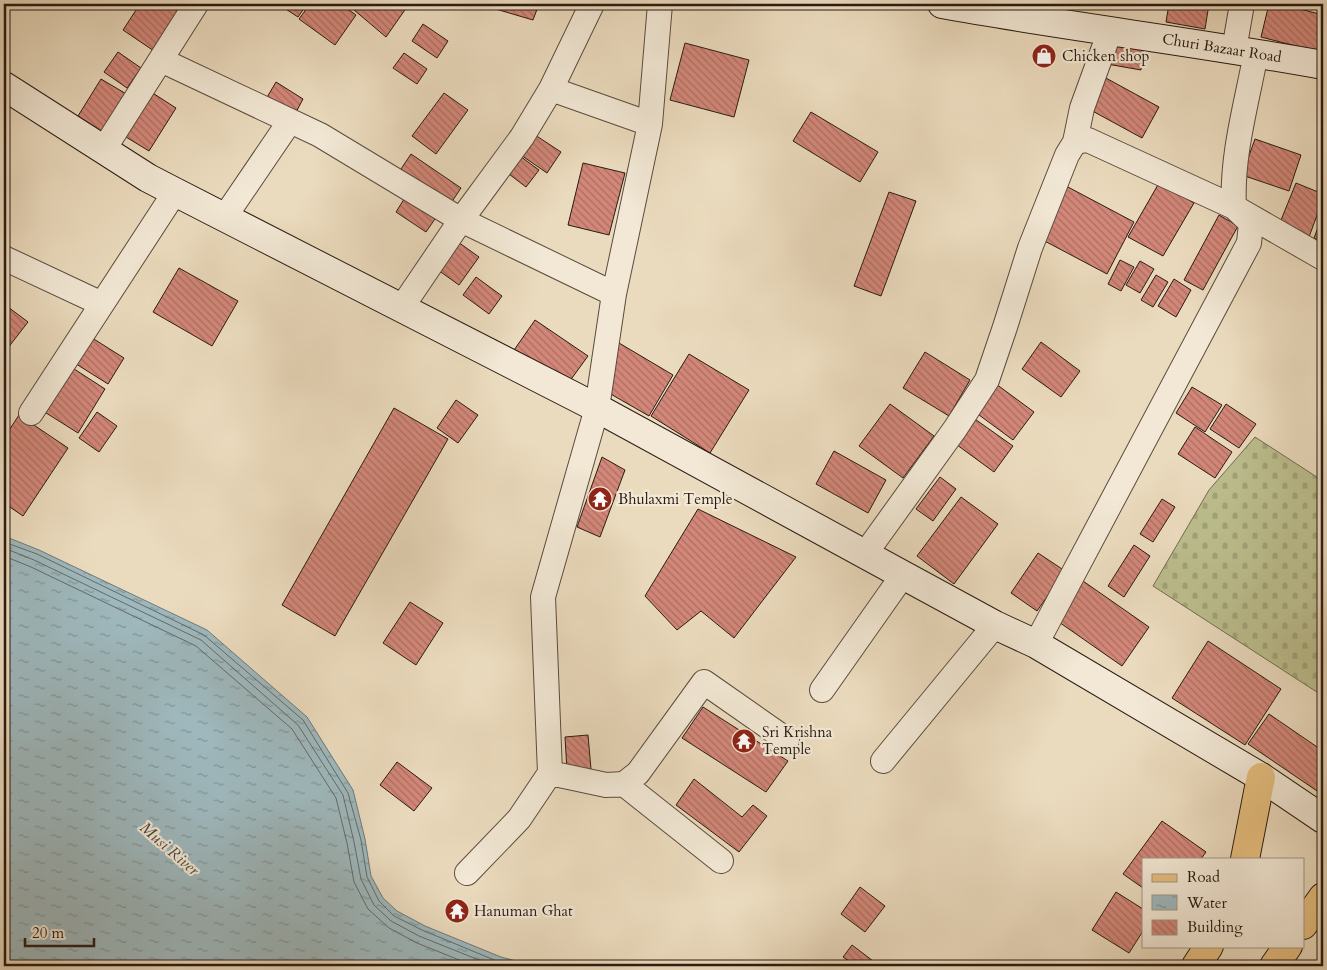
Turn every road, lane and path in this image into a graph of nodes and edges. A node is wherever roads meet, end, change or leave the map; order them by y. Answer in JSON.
{"nodes":[{"id":1,"x":196,"y":4,"type":"edge"},
{"id":2,"x":592,"y":4,"type":"edge"},
{"id":3,"x":660,"y":4,"type":"edge"},
{"id":4,"x":942,"y":4,"type":"edge"},
{"id":5,"x":1242,"y":4,"type":"edge"},
{"id":6,"x":1110,"y":31,"type":"junction"},
{"id":7,"x":1245,"y":51,"type":"junction"},
{"id":8,"x":161,"y":60,"type":"junction"},
{"id":9,"x":1323,"y":65,"type":"edge"},
{"id":10,"x":4,"y":86,"type":"edge"},
{"id":11,"x":551,"y":89,"type":"junction"},
{"id":12,"x":290,"y":120,"type":"junction"},
{"id":13,"x":650,"y":124,"type":"junction"},
{"id":14,"x":1075,"y":142,"type":"junction"},
{"id":15,"x":104,"y":150,"type":"junction"},
{"id":16,"x":175,"y":192,"type":"junction"},
{"id":17,"x":1234,"y":206,"type":"junction"},
{"id":18,"x":224,"y":218,"type":"junction"},
{"id":19,"x":461,"y":220,"type":"junction"},
{"id":20,"x":4,"y":258,"type":"edge"},
{"id":21,"x":1323,"y":258,"type":"edge"},
{"id":22,"x":614,"y":294,"type":"junction"},
{"id":23,"x":102,"y":304,"type":"junction"},
{"id":24,"x":402,"y":307,"type":"junction"},
{"id":25,"x":597,"y":408,"type":"junction"},
{"id":26,"x":30,"y":413,"type":"dead end"},
{"id":27,"x":864,"y":554,"type":"junction"},
{"id":28,"x":903,"y":575,"type":"junction"},
{"id":29,"x":995,"y":624,"type":"junction"},
{"id":30,"x":1036,"y":644,"type":"junction"},
{"id":31,"x":822,"y":690,"type":"dead end"},
{"id":32,"x":787,"y":740,"type":"dead end"},
{"id":33,"x":883,"y":761,"type":"dead end"},
{"id":34,"x":550,"y":773,"type":"junction"},
{"id":35,"x":1260,"y":777,"type":"junction"},
{"id":36,"x":624,"y":784,"type":"junction"},
{"id":37,"x":1323,"y":819,"type":"edge"},
{"id":38,"x":1245,"y":858,"type":"edge"},
{"id":39,"x":721,"y":861,"type":"dead end"},
{"id":40,"x":467,"y":873,"type":"dead end"},
{"id":41,"x":1323,"y":897,"type":"edge"},
{"id":42,"x":1304,"y":924,"type":"edge"},
{"id":43,"x":1208,"y":948,"type":"edge"},
{"id":44,"x":1287,"y":948,"type":"edge"},
{"id":45,"x":1196,"y":966,"type":"edge"},
{"id":46,"x":1274,"y":966,"type":"edge"}],
"edges":[{"from":1,"to":8,"type":"street"},
{"from":2,"to":11,"type":"street"},
{"from":3,"to":13,"type":"street"},
{"from":4,"to":6,"type":"main road","name":"Churi Bazaar Road"},
{"from":5,"to":7,"type":"street"},
{"from":6,"to":7,"type":"main road","name":"Churi Bazaar Road"},
{"from":6,"to":14,"type":"street"},
{"from":7,"to":9,"type":"main road","name":"Churi Bazaar Road"},
{"from":7,"to":17,"type":"street"},
{"from":8,"to":12,"type":"street"},
{"from":8,"to":15,"type":"street"},
{"from":10,"to":15,"type":"main road"},
{"from":11,"to":13,"type":"street"},
{"from":11,"to":19,"type":"street"},
{"from":12,"to":18,"type":"street"},
{"from":12,"to":19,"type":"street"},
{"from":13,"to":22,"type":"street"},
{"from":14,"to":17,"type":"street"},
{"from":14,"to":27,"type":"street"},
{"from":15,"to":16,"type":"main road"},
{"from":16,"to":18,"type":"main road"},
{"from":16,"to":23,"type":"street"},
{"from":17,"to":21,"type":"street"},
{"from":17,"to":30,"type":"street"},
{"from":18,"to":24,"type":"main road"},
{"from":19,"to":22,"type":"street"},
{"from":19,"to":24,"type":"street"},
{"from":20,"to":23,"type":"street"},
{"from":22,"to":25,"type":"street"},
{"from":23,"to":26,"type":"street"},
{"from":24,"to":25,"type":"main road"},
{"from":25,"to":27,"type":"main road"},
{"from":25,"to":34,"type":"street"},
{"from":27,"to":28,"type":"main road"},
{"from":28,"to":29,"type":"main road"},
{"from":28,"to":31,"type":"street"},
{"from":29,"to":30,"type":"main road"},
{"from":29,"to":33,"type":"street"},
{"from":30,"to":35,"type":"main road"},
{"from":32,"to":36,"type":"street"},
{"from":34,"to":36,"type":"street"},
{"from":34,"to":40,"type":"street"},
{"from":35,"to":37,"type":"main road"},
{"from":35,"to":38,"type":"main road"},
{"from":36,"to":39,"type":"street"},
{"from":41,"to":42,"type":"main road"},
{"from":43,"to":45,"type":"main road"},
{"from":44,"to":46,"type":"main road"}]}
